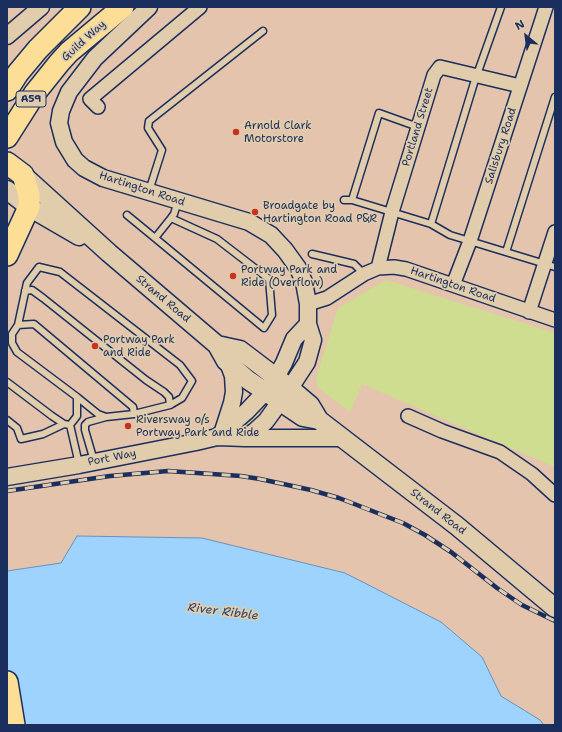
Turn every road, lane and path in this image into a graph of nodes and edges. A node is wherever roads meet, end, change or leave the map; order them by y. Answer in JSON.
{"nodes":[{"id":1,"x":41,"y":7,"type":"edge"},
{"id":2,"x":80,"y":7,"type":"edge"},
{"id":3,"x":123,"y":7,"type":"edge"},
{"id":4,"x":149,"y":7,"type":"edge"},
{"id":5,"x":200,"y":7,"type":"edge"},
{"id":6,"x":501,"y":7,"type":"edge"},
{"id":7,"x":546,"y":7,"type":"edge"},
{"id":8,"x":262,"y":31,"type":"dead end"},
{"id":9,"x":7,"y":36,"type":"edge"},
{"id":10,"x":477,"y":75,"type":"junction"},
{"id":11,"x":520,"y":86,"type":"junction"},
{"id":12,"x":7,"y":90,"type":"edge"},
{"id":13,"x":555,"y":97,"type":"edge"},
{"id":14,"x":88,"y":102,"type":"dead end"},
{"id":15,"x":418,"y":127,"type":"junction"},
{"id":16,"x":7,"y":137,"type":"edge"},
{"id":17,"x":15,"y":169,"type":"edge"},
{"id":18,"x":7,"y":190,"type":"edge"},
{"id":19,"x":149,"y":192,"type":"junction"},
{"id":20,"x":178,"y":200,"type":"junction"},
{"id":21,"x":344,"y":200,"type":"dead end"},
{"id":22,"x":352,"y":200,"type":"junction"},
{"id":23,"x":29,"y":207,"type":"junction"},
{"id":24,"x":392,"y":212,"type":"junction"},
{"id":25,"x":127,"y":215,"type":"dead end"},
{"id":26,"x":170,"y":218,"type":"junction"},
{"id":27,"x":431,"y":224,"type":"junction"},
{"id":28,"x":555,"y":232,"type":"edge"},
{"id":29,"x":155,"y":238,"type":"junction"},
{"id":30,"x":470,"y":241,"type":"junction"},
{"id":31,"x":506,"y":252,"type":"junction"},
{"id":32,"x":109,"y":253,"type":"junction"},
{"id":33,"x":312,"y":254,"type":"dead end"},
{"id":34,"x":7,"y":255,"type":"edge"},
{"id":35,"x":550,"y":265,"type":"edge"},
{"id":36,"x":378,"y":268,"type":"junction"},
{"id":37,"x":364,"y":274,"type":"junction"},
{"id":38,"x":453,"y":285,"type":"junction"},
{"id":39,"x":25,"y":291,"type":"junction"},
{"id":40,"x":308,"y":304,"type":"junction"},
{"id":41,"x":529,"y":312,"type":"junction"},
{"id":42,"x":555,"y":320,"type":"edge"},
{"id":43,"x":308,"y":324,"type":"junction"},
{"id":44,"x":18,"y":325,"type":"junction"},
{"id":45,"x":217,"y":345,"type":"junction"},
{"id":46,"x":229,"y":365,"type":"junction"},
{"id":47,"x":276,"y":378,"type":"junction"},
{"id":48,"x":7,"y":382,"type":"edge"},
{"id":49,"x":265,"y":392,"type":"junction"},
{"id":50,"x":285,"y":395,"type":"junction"},
{"id":51,"x":77,"y":397,"type":"junction"},
{"id":52,"x":170,"y":405,"type":"junction"},
{"id":53,"x":134,"y":414,"type":"junction"},
{"id":54,"x":408,"y":416,"type":"dead end"},
{"id":55,"x":106,"y":417,"type":"junction"},
{"id":56,"x":7,"y":420,"type":"edge"},
{"id":57,"x":67,"y":424,"type":"junction"},
{"id":58,"x":220,"y":435,"type":"junction"},
{"id":59,"x":245,"y":438,"type":"junction"},
{"id":60,"x":341,"y":438,"type":"junction"},
{"id":61,"x":86,"y":463,"type":"junction"},
{"id":62,"x":7,"y":477,"type":"edge"},
{"id":63,"x":555,"y":495,"type":"edge"},
{"id":64,"x":555,"y":608,"type":"edge"},
{"id":65,"x":7,"y":682,"type":"edge"},
{"id":66,"x":14,"y":725,"type":"edge"}],
"edges":[{"from":1,"to":9,"type":"street"},
{"from":2,"to":12,"type":"highway","number":"A59"},
{"from":3,"to":16,"type":"highway","name":"Guild Way","number":"A59"},
{"from":4,"to":19,"type":"street","name":"Hartington Road"},
{"from":5,"to":14,"type":"street"},
{"from":6,"to":10,"type":"lane"},
{"from":7,"to":11,"type":"street","name":"Salisbury Road"},
{"from":8,"to":19,"type":"lane"},
{"from":10,"to":11,"type":"street","name":"Portland Street"},
{"from":10,"to":15,"type":"street","name":"Portland Street"},
{"from":10,"to":27,"type":"lane"},
{"from":11,"to":30,"type":"street","name":"Salisbury Road"},
{"from":13,"to":31,"type":"lane"},
{"from":15,"to":22,"type":"lane"},
{"from":15,"to":24,"type":"street","name":"Portland Street"},
{"from":17,"to":23,"type":"highway"},
{"from":17,"to":32,"type":"main road","name":"Strand Road"},
{"from":18,"to":23,"type":"main road","name":"Strand Road"},
{"from":19,"to":20,"type":"street","name":"Hartington Road"},
{"from":20,"to":26,"type":"lane"},
{"from":20,"to":40,"type":"street","name":"Hartington Road"},
{"from":21,"to":22,"type":"lane"},
{"from":22,"to":24,"type":"lane"},
{"from":23,"to":32,"type":"main road","name":"Strand Road"},
{"from":23,"to":34,"type":"highway"},
{"from":24,"to":27,"type":"lane"},
{"from":24,"to":36,"type":"street","name":"Portland Street"},
{"from":25,"to":29,"type":"lane"},
{"from":26,"to":29,"type":"lane"},
{"from":26,"to":29,"type":"lane"},
{"from":27,"to":30,"type":"lane"},
{"from":28,"to":35,"type":"street"},
{"from":30,"to":31,"type":"lane"},
{"from":30,"to":38,"type":"street","name":"Salisbury Road"},
{"from":31,"to":35,"type":"lane"},
{"from":32,"to":45,"type":"main road","name":"Strand Road"},
{"from":33,"to":37,"type":"lane"},
{"from":35,"to":41,"type":"street"},
{"from":36,"to":37,"type":"street","name":"Hartington Road"},
{"from":36,"to":38,"type":"street","name":"Hartington Road"},
{"from":37,"to":40,"type":"street","name":"Hartington Road"},
{"from":38,"to":41,"type":"street","name":"Hartington Road"},
{"from":39,"to":44,"type":"lane"},
{"from":39,"to":52,"type":"lane"},
{"from":39,"to":52,"type":"lane"},
{"from":40,"to":43,"type":"street","name":"Hartington Road"},
{"from":41,"to":42,"type":"street","name":"Hartington Road"},
{"from":43,"to":47,"type":"street"},
{"from":43,"to":50,"type":"street","name":"Hartington Road"},
{"from":44,"to":51,"type":"lane"},
{"from":44,"to":53,"type":"lane"},
{"from":45,"to":46,"type":"main road","name":"Strand Road"},
{"from":45,"to":47,"type":"main road","name":"Strand Road"},
{"from":46,"to":49,"type":"main road","name":"Strand Road"},
{"from":46,"to":58,"type":"street"},
{"from":47,"to":49,"type":"street","name":"Port Way"},
{"from":47,"to":50,"type":"main road","name":"Strand Road"},
{"from":48,"to":57,"type":"lane"},
{"from":49,"to":50,"type":"main road","name":"Strand Road"},
{"from":49,"to":58,"type":"street","name":"Port Way"},
{"from":50,"to":59,"type":"street"},
{"from":50,"to":60,"type":"main road","name":"Strand Road"},
{"from":51,"to":55,"type":"lane"},
{"from":51,"to":57,"type":"lane"},
{"from":52,"to":53,"type":"lane"},
{"from":53,"to":55,"type":"lane"},
{"from":54,"to":63,"type":"street"},
{"from":55,"to":61,"type":"lane"},
{"from":56,"to":57,"type":"lane"},
{"from":57,"to":61,"type":"lane"},
{"from":58,"to":59,"type":"street","name":"Port Way"},
{"from":58,"to":61,"type":"street","name":"Port Way"},
{"from":59,"to":60,"type":"street","name":"Port Way"},
{"from":60,"to":64,"type":"main road","name":"Strand Road"},
{"from":61,"to":62,"type":"street","name":"Port Way"},
{"from":65,"to":66,"type":"highway"}]}
